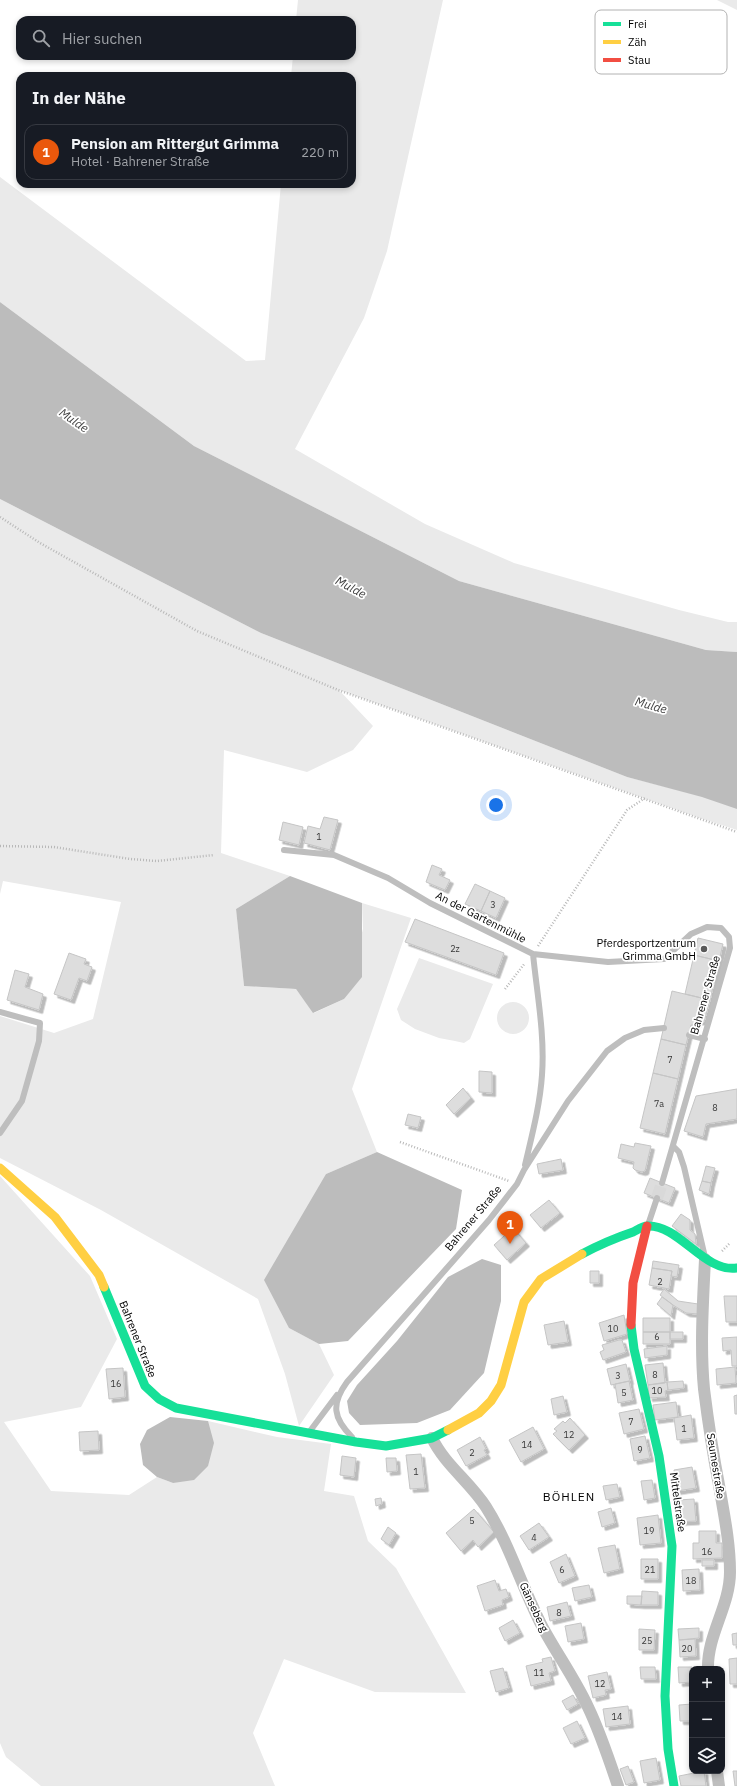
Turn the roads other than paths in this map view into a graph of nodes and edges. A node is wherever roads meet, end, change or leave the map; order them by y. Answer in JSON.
{"nodes":[{"id":1,"x":284,"y":850,"type":"dead end"},
{"id":2,"x":533,"y":954,"type":"junction"},
{"id":3,"x":0,"y":1012,"type":"edge"},
{"id":4,"x":664,"y":1028,"type":"dead end"},
{"id":5,"x":688,"y":1035,"type":"dead end"},
{"id":6,"x":705,"y":1039,"type":"junction"},
{"id":7,"x":0,"y":1133,"type":"edge"},
{"id":8,"x":673,"y":1146,"type":"junction"},
{"id":9,"x":0,"y":1168,"type":"edge"},
{"id":10,"x":524,"y":1170,"type":"junction"},
{"id":11,"x":662,"y":1183,"type":"tunnel mouth"},
{"id":12,"x":657,"y":1198,"type":"tunnel mouth"},
{"id":13,"x":647,"y":1226,"type":"junction"},
{"id":14,"x":705,"y":1259,"type":"junction"},
{"id":15,"x":737,"y":1268,"type":"edge"},
{"id":16,"x":338,"y":1394,"type":"junction"},
{"id":17,"x":308,"y":1434,"type":"junction"},
{"id":18,"x":432,"y":1438,"type":"junction"},
{"id":19,"x":356,"y":1442,"type":"junction"},
{"id":20,"x":709,"y":1666,"type":"edge"},
{"id":21,"x":717,"y":1774,"type":"edge"},
{"id":22,"x":618,"y":1786,"type":"edge"},
{"id":23,"x":674,"y":1786,"type":"edge"},
{"id":24,"x":719,"y":1786,"type":"edge"}],
"edges":[{"from":1,"to":2,"type":"lane","name":"An der Gartenmühle"},
{"from":2,"to":6,"type":"lane","name":"Bahrener Straße"},
{"from":2,"to":10,"type":"lane","name":"An der Gartenmühle"},
{"from":3,"to":7,"type":"lane"},
{"from":4,"to":10,"type":"lane","name":"Bahrener Straße"},
{"from":5,"to":6,"type":"lane"},
{"from":6,"to":8,"type":"lane","name":"Bahrener Straße"},
{"from":8,"to":11,"type":"lane","name":"Bahrener Straße"},
{"from":8,"to":14,"type":"lane"},
{"from":9,"to":17,"type":"street","name":"Bahrener Straße"},
{"from":10,"to":16,"type":"lane","name":"Bahrener Straße"},
{"from":12,"to":13,"type":"lane"},
{"from":13,"to":14,"type":"street"},
{"from":13,"to":18,"type":"street","name":"Bahrener Straße"},
{"from":13,"to":23,"type":"street","name":"Mittelstraße"},
{"from":14,"to":15,"type":"street"},
{"from":14,"to":20,"type":"street","name":"Seumestraße"},
{"from":16,"to":17,"type":"lane","name":"Bahrener Straße"},
{"from":16,"to":19,"type":"lane"},
{"from":17,"to":19,"type":"street","name":"Bahrener Straße"},
{"from":18,"to":19,"type":"street","name":"Bahrener Straße"},
{"from":18,"to":22,"type":"street","name":"Gänseberg"},
{"from":21,"to":24,"type":"street"}]}
